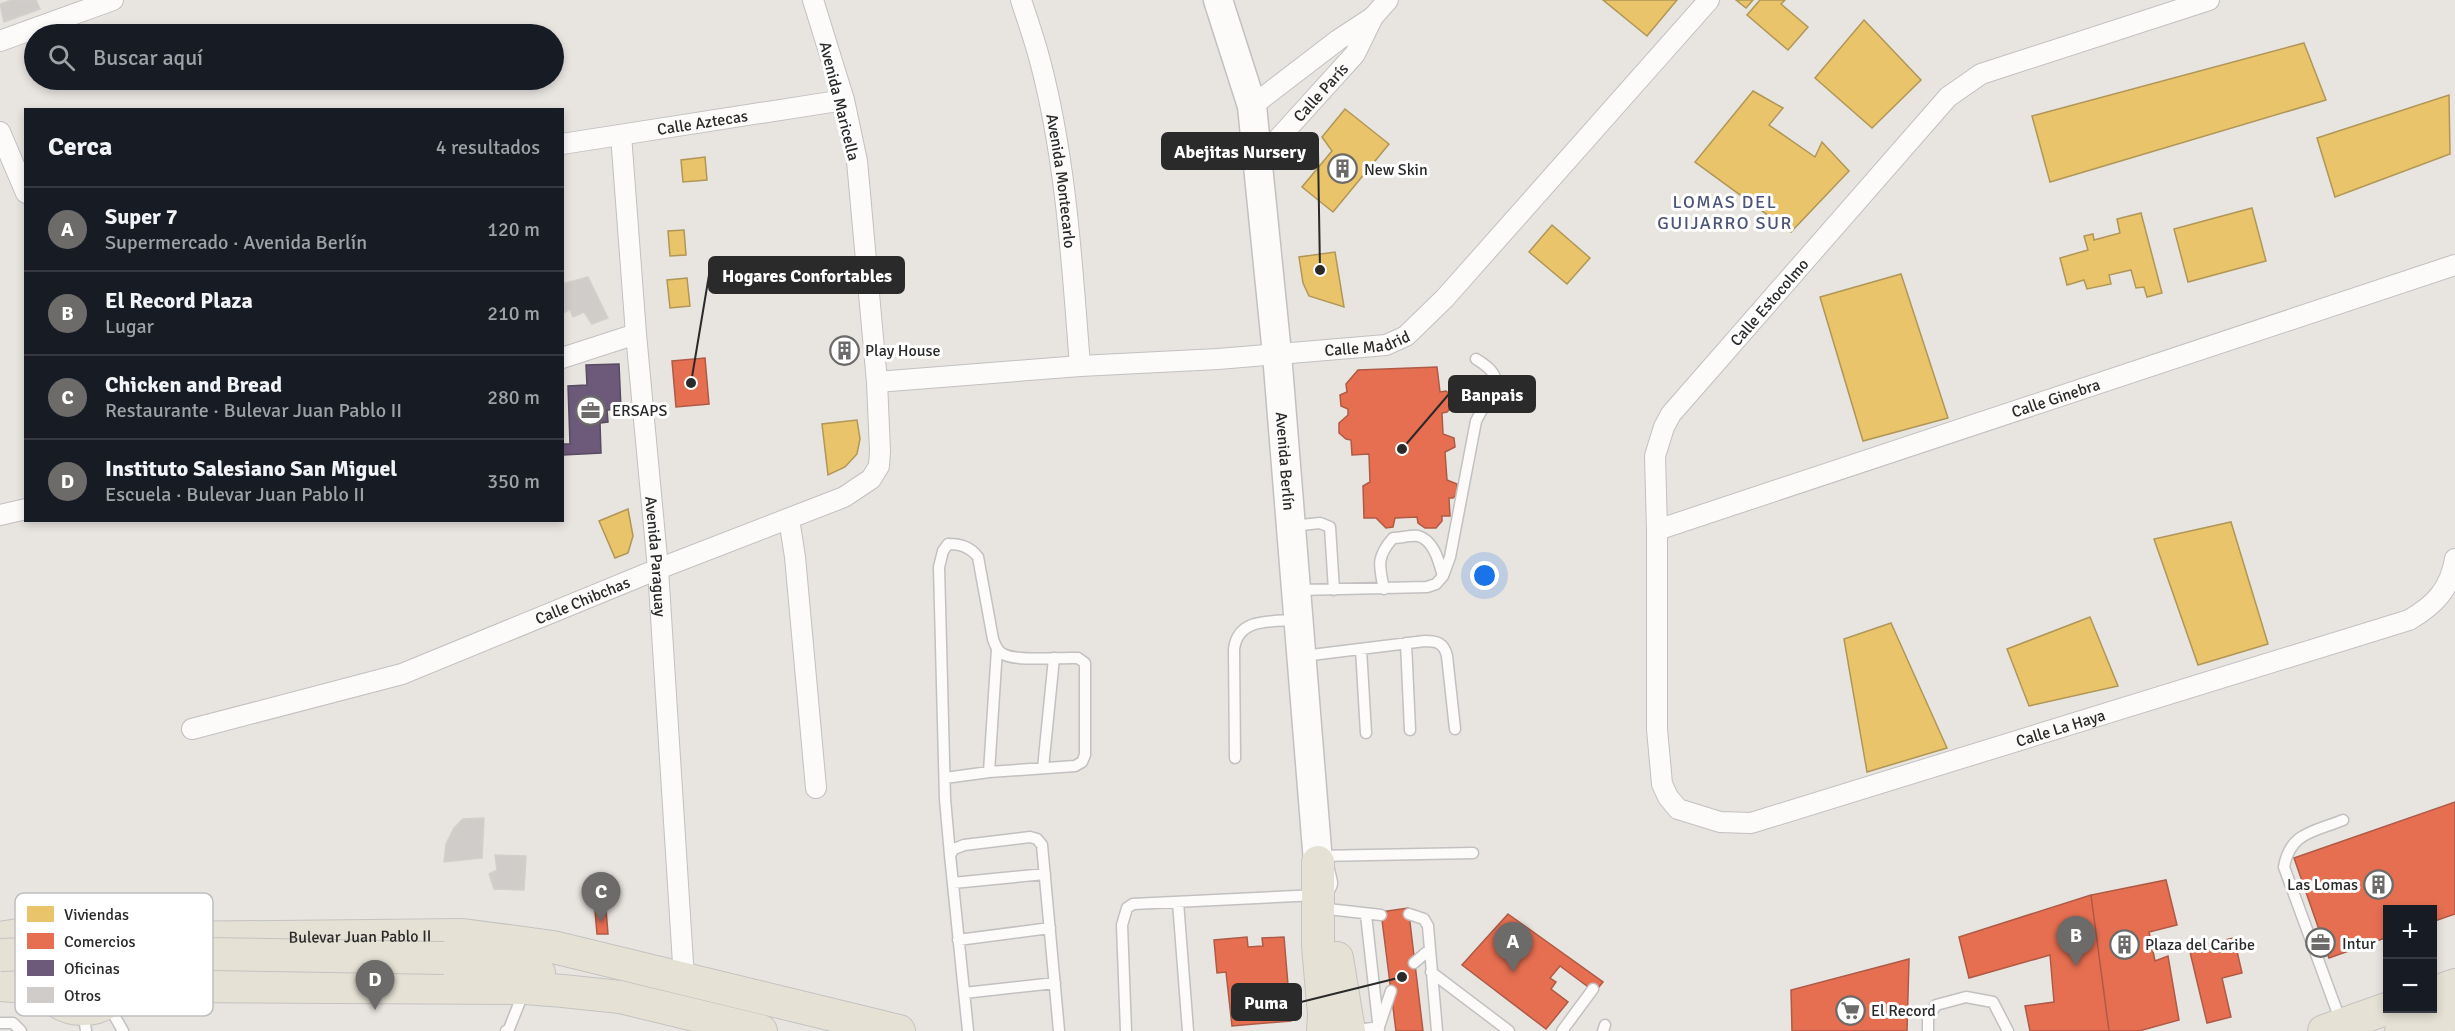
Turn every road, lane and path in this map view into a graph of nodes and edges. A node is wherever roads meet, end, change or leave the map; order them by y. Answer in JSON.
{"nodes":[{"id":1,"x":113,"y":0,"type":"edge"},
{"id":2,"x":813,"y":0,"type":"edge"},
{"id":3,"x":1021,"y":0,"type":"edge"},
{"id":4,"x":1218,"y":0,"type":"edge"},
{"id":5,"x":1388,"y":0,"type":"edge"},
{"id":6,"x":1709,"y":0,"type":"edge"},
{"id":7,"x":2209,"y":0,"type":"edge"},
{"id":8,"x":1373,"y":17,"type":"junction"},
{"id":9,"x":47,"y":24,"type":"edge"},
{"id":10,"x":24,"y":32,"type":"edge"},
{"id":11,"x":0,"y":41,"type":"edge"},
{"id":12,"x":844,"y":100,"type":"junction"},
{"id":13,"x":1252,"y":106,"type":"junction"},
{"id":14,"x":0,"y":132,"type":"edge"},
{"id":15,"x":621,"y":135,"type":"junction"},
{"id":16,"x":564,"y":144,"type":"edge"},
{"id":17,"x":1258,"y":161,"type":"junction"},
{"id":18,"x":24,"y":188,"type":"edge"},
{"id":19,"x":2455,"y":265,"type":"edge"},
{"id":20,"x":636,"y":334,"type":"junction"},
{"id":21,"x":1277,"y":354,"type":"junction"},
{"id":22,"x":564,"y":357,"type":"edge"},
{"id":23,"x":1476,"y":359,"type":"dead end"},
{"id":24,"x":1080,"y":366,"type":"junction"},
{"id":25,"x":877,"y":382,"type":"junction"},
{"id":26,"x":24,"y":509,"type":"edge"},
{"id":27,"x":0,"y":515,"type":"edge"},
{"id":28,"x":789,"y":519,"type":"junction"},
{"id":29,"x":1292,"y":526,"type":"junction"},
{"id":30,"x":1658,"y":530,"type":"junction"},
{"id":31,"x":2455,"y":559,"type":"edge"},
{"id":32,"x":658,"y":569,"type":"junction"},
{"id":33,"x":1443,"y":576,"type":"junction"},
{"id":34,"x":1384,"y":589,"type":"junction"},
{"id":35,"x":1297,"y":590,"type":"junction"},
{"id":36,"x":1334,"y":590,"type":"junction"},
{"id":37,"x":1299,"y":620,"type":"junction"},
{"id":38,"x":1406,"y":643,"type":"junction"},
{"id":39,"x":997,"y":649,"type":"junction"},
{"id":40,"x":1361,"y":649,"type":"junction"},
{"id":41,"x":1302,"y":656,"type":"junction"},
{"id":42,"x":1054,"y":658,"type":"junction"},
{"id":43,"x":192,"y":729,"type":"dead end"},
{"id":44,"x":1455,"y":729,"type":"dead end"},
{"id":45,"x":1410,"y":730,"type":"dead end"},
{"id":46,"x":1366,"y":733,"type":"dead end"},
{"id":47,"x":1235,"y":758,"type":"dead end"},
{"id":48,"x":1043,"y":768,"type":"junction"},
{"id":49,"x":988,"y":772,"type":"junction"},
{"id":50,"x":945,"y":778,"type":"junction"},
{"id":51,"x":816,"y":788,"type":"dead end"},
{"id":52,"x":1678,"y":809,"type":"joint"},
{"id":53,"x":2343,"y":820,"type":"dead end"},
{"id":54,"x":1473,"y":853,"type":"dead end"},
{"id":55,"x":950,"y":855,"type":"junction"},
{"id":56,"x":1318,"y":859,"type":"junction"},
{"id":57,"x":1045,"y":874,"type":"junction"},
{"id":58,"x":953,"y":882,"type":"junction"},
{"id":59,"x":1178,"y":902,"type":"junction"},
{"id":60,"x":1326,"y":910,"type":"junction"},
{"id":61,"x":1409,"y":914,"type":"dead end"},
{"id":62,"x":1366,"y":915,"type":"junction"},
{"id":63,"x":1382,"y":915,"type":"dead end"},
{"id":64,"x":1050,"y":928,"type":"junction"},
{"id":65,"x":15,"y":936,"type":"edge"},
{"id":66,"x":0,"y":938,"type":"edge"},
{"id":67,"x":213,"y":938,"type":"edge"},
{"id":68,"x":958,"y":940,"type":"junction"},
{"id":69,"x":1430,"y":951,"type":"junction"},
{"id":70,"x":213,"y":954,"type":"edge"},
{"id":71,"x":0,"y":955,"type":"edge"},
{"id":72,"x":15,"y":955,"type":"edge"},
{"id":73,"x":453,"y":959,"type":"junction"},
{"id":74,"x":614,"y":962,"type":"junction"},
{"id":75,"x":1414,"y":963,"type":"dead end"},
{"id":76,"x":1431,"y":972,"type":"junction"},
{"id":77,"x":684,"y":979,"type":"junction"},
{"id":78,"x":1055,"y":983,"type":"junction"},
{"id":79,"x":0,"y":985,"type":"edge"},
{"id":80,"x":2455,"y":985,"type":"edge"},
{"id":81,"x":15,"y":986,"type":"edge"},
{"id":82,"x":213,"y":986,"type":"edge"},
{"id":83,"x":525,"y":988,"type":"junction"},
{"id":84,"x":1593,"y":989,"type":"dead end"},
{"id":85,"x":1391,"y":991,"type":"dead end"},
{"id":86,"x":2437,"y":992,"type":"edge"},
{"id":87,"x":964,"y":993,"type":"junction"},
{"id":88,"x":620,"y":997,"type":"junction"},
{"id":89,"x":2383,"y":1010,"type":"edge"},
{"id":90,"x":2455,"y":1014,"type":"edge"},
{"id":91,"x":99,"y":1016,"type":"edge"},
{"id":92,"x":0,"y":1023,"type":"edge"},
{"id":93,"x":2455,"y":1025,"type":"edge"},
{"id":94,"x":2333,"y":1028,"type":"edge"},
{"id":95,"x":1364,"y":1030,"type":"edge"},
{"id":96,"x":21,"y":1031,"type":"edge"},
{"id":97,"x":123,"y":1031,"type":"edge"},
{"id":98,"x":506,"y":1031,"type":"edge"},
{"id":99,"x":762,"y":1031,"type":"edge"},
{"id":100,"x":899,"y":1031,"type":"edge"},
{"id":101,"x":968,"y":1031,"type":"edge"},
{"id":102,"x":1059,"y":1031,"type":"edge"},
{"id":103,"x":1126,"y":1031,"type":"edge"},
{"id":104,"x":1188,"y":1031,"type":"edge"},
{"id":105,"x":1323,"y":1031,"type":"edge"},
{"id":106,"x":1338,"y":1031,"type":"edge"},
{"id":107,"x":1437,"y":1031,"type":"edge"},
{"id":108,"x":1509,"y":1031,"type":"edge"},
{"id":109,"x":1562,"y":1031,"type":"edge"},
{"id":110,"x":1928,"y":1031,"type":"edge"},
{"id":111,"x":2008,"y":1031,"type":"edge"},
{"id":112,"x":2401,"y":1031,"type":"edge"},
{"id":113,"x":2437,"y":1031,"type":"edge"}],
"edges":[{"from":1,"to":9,"type":"street"},
{"from":2,"to":12,"type":"street","name":"Avenida Maricella"},
{"from":3,"to":24,"type":"street","name":"Avenida Montecarlo"},
{"from":4,"to":13,"type":"street","name":"Avenida Berlín"},
{"from":5,"to":8,"type":"street","name":"Calle París"},
{"from":6,"to":21,"type":"street","name":"Calle Madrid"},
{"from":7,"to":30,"type":"street","name":"Calle Estocolmo"},
{"from":8,"to":13,"type":"street","name":"Calle París"},
{"from":8,"to":17,"type":"street","name":"Calle París"},
{"from":10,"to":11,"type":"street"},
{"from":12,"to":15,"type":"street","name":"Calle Aztecas"},
{"from":12,"to":25,"type":"street","name":"Avenida Maricella"},
{"from":13,"to":17,"type":"street","name":"Avenida Berlín"},
{"from":14,"to":18,"type":"street"},
{"from":15,"to":16,"type":"street","name":"Calle Aztecas"},
{"from":15,"to":20,"type":"street","name":"Avenida Paraguay"},
{"from":17,"to":21,"type":"street","name":"Avenida Berlín"},
{"from":19,"to":30,"type":"street","name":"Calle Ginebra"},
{"from":20,"to":22,"type":"street"},
{"from":20,"to":32,"type":"street","name":"Avenida Paraguay"},
{"from":21,"to":24,"type":"street","name":"Calle Madrid"},
{"from":21,"to":29,"type":"street","name":"Avenida Berlín"},
{"from":23,"to":33,"type":"lane"},
{"from":24,"to":25,"type":"street","name":"Calle Madrid"},
{"from":25,"to":28,"type":"street","name":"Calle Chibchas"},
{"from":26,"to":27,"type":"street"},
{"from":28,"to":32,"type":"street","name":"Calle Chibchas"},
{"from":28,"to":51,"type":"street"},
{"from":29,"to":35,"type":"street","name":"Avenida Berlín"},
{"from":29,"to":36,"type":"lane"},
{"from":30,"to":52,"type":"street","name":"Calle Estocolmo"},
{"from":31,"to":52,"type":"street","name":"Calle La Haya"},
{"from":32,"to":43,"type":"street","name":"Calle Chibchas"},
{"from":32,"to":77,"type":"street","name":"Avenida Paraguay"},
{"from":33,"to":34,"type":"lane"},
{"from":33,"to":34,"type":"lane"},
{"from":34,"to":36,"type":"lane"},
{"from":35,"to":36,"type":"lane"},
{"from":35,"to":37,"type":"street","name":"Avenida Berlín"},
{"from":37,"to":41,"type":"street","name":"Avenida Berlín"},
{"from":37,"to":47,"type":"lane"},
{"from":38,"to":40,"type":"lane"},
{"from":38,"to":44,"type":"lane"},
{"from":38,"to":45,"type":"lane"},
{"from":39,"to":42,"type":"lane"},
{"from":39,"to":49,"type":"lane"},
{"from":39,"to":50,"type":"lane"},
{"from":40,"to":41,"type":"lane"},
{"from":40,"to":46,"type":"lane"},
{"from":41,"to":56,"type":"street","name":"Avenida Berlín"},
{"from":42,"to":48,"type":"lane"},
{"from":42,"to":48,"type":"lane"},
{"from":48,"to":49,"type":"lane"},
{"from":49,"to":50,"type":"lane"},
{"from":50,"to":55,"type":"lane"},
{"from":53,"to":94,"type":"lane"},
{"from":54,"to":56,"type":"lane"},
{"from":55,"to":57,"type":"lane"},
{"from":55,"to":58,"type":"lane"},
{"from":56,"to":60,"type":"main road"},
{"from":57,"to":58,"type":"lane"},
{"from":57,"to":64,"type":"lane"},
{"from":58,"to":68,"type":"lane"},
{"from":59,"to":60,"type":"lane"},
{"from":59,"to":103,"type":"lane"},
{"from":59,"to":104,"type":"lane"},
{"from":60,"to":62,"type":"lane"},
{"from":60,"to":95,"type":"main road"},
{"from":60,"to":105,"type":"main road"},
{"from":60,"to":106,"type":"main road"},
{"from":61,"to":69,"type":"lane"},
{"from":62,"to":63,"type":"lane"},
{"from":62,"to":95,"type":"lane"},
{"from":64,"to":68,"type":"lane"},
{"from":64,"to":78,"type":"lane"},
{"from":65,"to":66,"type":"main road"},
{"from":67,"to":74,"type":"main road","name":"Bulevar Juan Pablo II"},
{"from":68,"to":87,"type":"lane"},
{"from":69,"to":75,"type":"lane"},
{"from":69,"to":76,"type":"lane"},
{"from":70,"to":73,"type":"main road","name":"Bulevar Juan Pablo II","bridge":true},
{"from":71,"to":72,"type":"main road","name":"Bulevar Juan Pablo II","bridge":true},
{"from":73,"to":74,"type":"main road","name":"Bulevar Juan Pablo II"},
{"from":73,"to":88,"type":"main road","name":"Bulevar Juan Pablo II"},
{"from":74,"to":77,"type":"main road","name":"Bulevar Juan Pablo II"},
{"from":76,"to":107,"type":"lane"},
{"from":76,"to":108,"type":"lane"},
{"from":77,"to":100,"type":"main road","name":"Bulevar Juan Pablo II"},
{"from":78,"to":87,"type":"lane"},
{"from":78,"to":102,"type":"lane"},
{"from":79,"to":81,"type":"main road"},
{"from":80,"to":86,"type":"main road"},
{"from":82,"to":83,"type":"main road","name":"Bulevar Juan Pablo II"},
{"from":83,"to":88,"type":"main road","name":"Bulevar Juan Pablo II"},
{"from":83,"to":98,"type":"lane"},
{"from":84,"to":109,"type":"lane"},
{"from":85,"to":95,"type":"lane"},
{"from":87,"to":101,"type":"lane"},
{"from":88,"to":99,"type":"main road","name":"Bulevar Juan Pablo II"},
{"from":89,"to":94,"type":"main road"},
{"from":90,"to":112,"type":"main road"},
{"from":91,"to":97,"type":"lane"},
{"from":92,"to":96,"type":"lane"},
{"from":93,"to":113,"type":"main road"},
{"from":110,"to":111,"type":"lane"}]}
